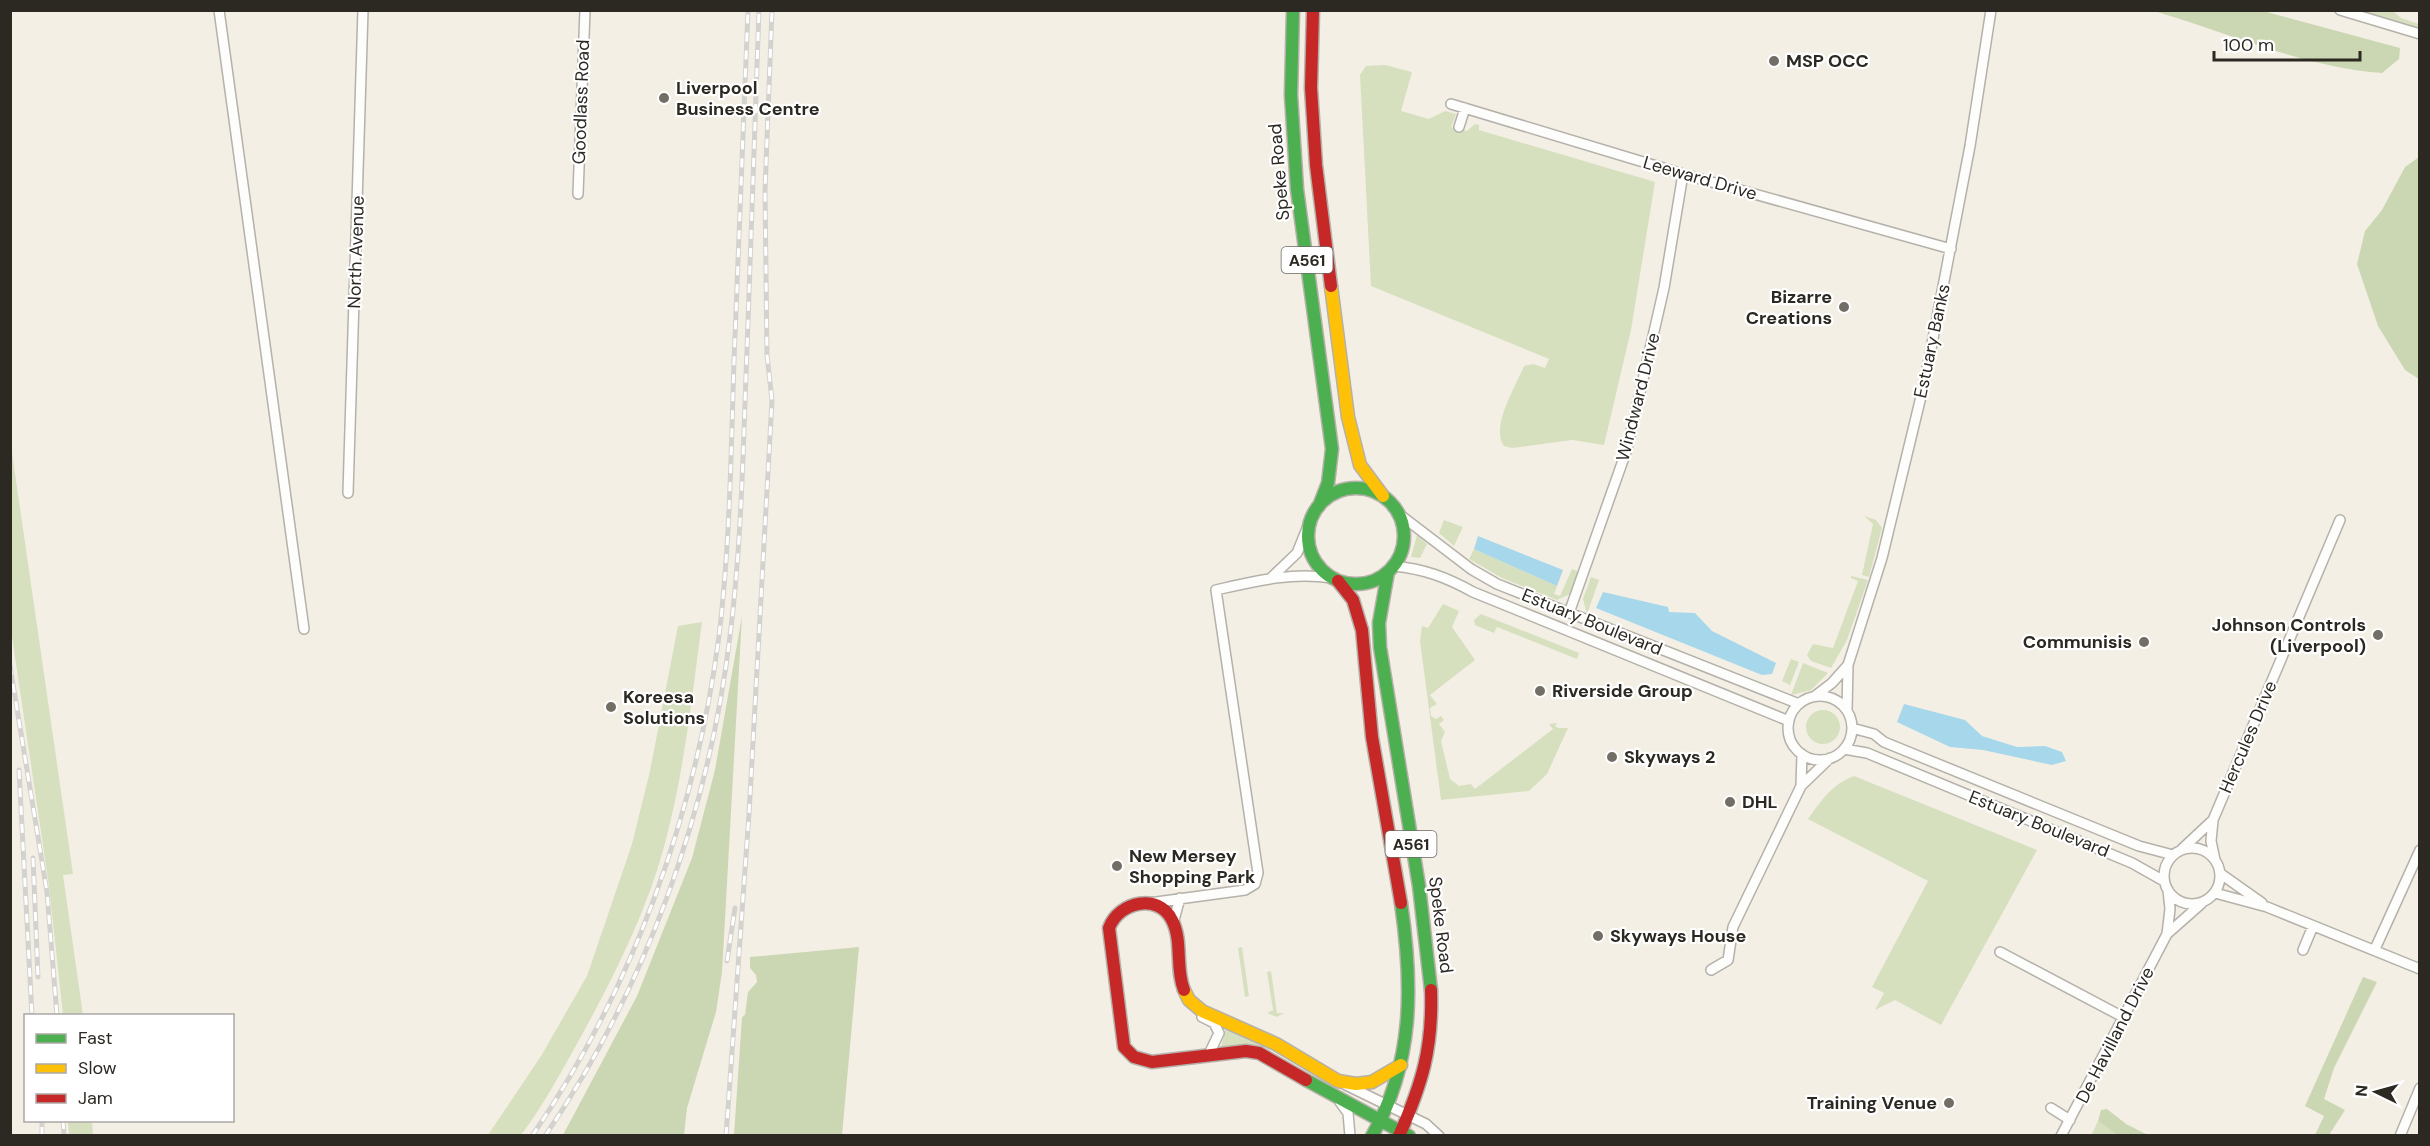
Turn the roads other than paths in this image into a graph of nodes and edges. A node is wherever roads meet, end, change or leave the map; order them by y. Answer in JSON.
{"nodes":[{"id":1,"x":219,"y":10,"type":"edge"},
{"id":2,"x":363,"y":10,"type":"edge"},
{"id":3,"x":585,"y":10,"type":"edge"},
{"id":4,"x":1293,"y":10,"type":"edge"},
{"id":5,"x":1313,"y":10,"type":"edge"},
{"id":6,"x":1990,"y":10,"type":"edge"},
{"id":7,"x":2340,"y":10,"type":"edge"},
{"id":8,"x":2420,"y":34,"type":"edge"},
{"id":9,"x":1451,"y":104,"type":"dead end"},
{"id":10,"x":1465,"y":108,"type":"junction"},
{"id":11,"x":1459,"y":127,"type":"dead end"},
{"id":12,"x":1315,"y":158,"type":"junction"},
{"id":13,"x":1295,"y":160,"type":"junction"},
{"id":14,"x":1683,"y":174,"type":"junction"},
{"id":15,"x":578,"y":194,"type":"dead end"},
{"id":16,"x":1951,"y":249,"type":"junction"},
{"id":17,"x":348,"y":493,"type":"dead end"},
{"id":18,"x":1383,"y":496,"type":"junction"},
{"id":19,"x":1319,"y":506,"type":"junction"},
{"id":20,"x":1399,"y":514,"type":"junction"},
{"id":21,"x":2340,"y":520,"type":"dead end"},
{"id":22,"x":1310,"y":521,"type":"junction"},
{"id":23,"x":1391,"y":569,"type":"junction"},
{"id":24,"x":1272,"y":577,"type":"junction"},
{"id":25,"x":1335,"y":579,"type":"junction"},
{"id":26,"x":1569,"y":613,"type":"junction"},
{"id":27,"x":304,"y":629,"type":"dead end"},
{"id":28,"x":1848,"y":665,"type":"junction"},
{"id":29,"x":1815,"y":696,"type":"junction"},
{"id":30,"x":1799,"y":704,"type":"junction"},
{"id":31,"x":1847,"y":710,"type":"junction"},
{"id":32,"x":1789,"y":722,"type":"junction"},
{"id":33,"x":1852,"y":728,"type":"junction"},
{"id":34,"x":1844,"y":749,"type":"junction"},
{"id":35,"x":1802,"y":754,"type":"junction"},
{"id":36,"x":1830,"y":758,"type":"junction"},
{"id":37,"x":1801,"y":786,"type":"junction"},
{"id":38,"x":2213,"y":820,"type":"junction"},
{"id":39,"x":2182,"y":849,"type":"junction"},
{"id":40,"x":2420,"y":850,"type":"edge"},
{"id":41,"x":2173,"y":855,"type":"junction"},
{"id":42,"x":2215,"y":860,"type":"junction"},
{"id":43,"x":2221,"y":874,"type":"junction"},
{"id":44,"x":2166,"y":885,"type":"junction"},
{"id":45,"x":2215,"y":893,"type":"junction"},
{"id":46,"x":1180,"y":898,"type":"junction"},
{"id":47,"x":1146,"y":903,"type":"junction"},
{"id":48,"x":2203,"y":903,"type":"junction"},
{"id":49,"x":2267,"y":906,"type":"junction"},
{"id":50,"x":1174,"y":920,"type":"junction"},
{"id":51,"x":2313,"y":926,"type":"junction"},
{"id":52,"x":2167,"y":934,"type":"junction"},
{"id":53,"x":2303,"y":950,"type":"dead end"},
{"id":54,"x":2375,"y":950,"type":"junction"},
{"id":55,"x":2000,"y":952,"type":"dead end"},
{"id":56,"x":2420,"y":969,"type":"edge"},
{"id":57,"x":1711,"y":970,"type":"dead end"},
{"id":58,"x":1200,"y":1009,"type":"junction"},
{"id":59,"x":2123,"y":1017,"type":"junction"},
{"id":60,"x":1209,"y":1054,"type":"junction"},
{"id":61,"x":1401,"y":1064,"type":"junction"},
{"id":62,"x":1339,"y":1081,"type":"junction"},
{"id":63,"x":2420,"y":1088,"type":"edge"},
{"id":64,"x":1336,"y":1096,"type":"junction"},
{"id":65,"x":1416,"y":1097,"type":"junction"},
{"id":66,"x":1388,"y":1106,"type":"junction"},
{"id":67,"x":2051,"y":1108,"type":"dead end"},
{"id":68,"x":1408,"y":1115,"type":"junction"},
{"id":69,"x":2070,"y":1120,"type":"junction"},
{"id":70,"x":1380,"y":1122,"type":"junction"},
{"id":71,"x":1426,"y":1124,"type":"junction"},
{"id":72,"x":1403,"y":1134,"type":"edge"},
{"id":73,"x":1350,"y":1136,"type":"edge"},
{"id":74,"x":1372,"y":1136,"type":"edge"},
{"id":75,"x":1439,"y":1136,"type":"edge"},
{"id":76,"x":2061,"y":1136,"type":"edge"},
{"id":77,"x":2400,"y":1136,"type":"edge"}],
"edges":[{"from":1,"to":27,"type":"street"},
{"from":2,"to":17,"type":"street","name":"North Avenue"},
{"from":3,"to":15,"type":"street","name":"Goodlass Road"},
{"from":4,"to":13,"type":"main road","name":"Speke Road","number":"A561"},
{"from":5,"to":12,"type":"main road","name":"Speke Road","number":"A561"},
{"from":6,"to":16,"type":"street","name":"Estuary Banks"},
{"from":7,"to":8,"type":"street"},
{"from":9,"to":10,"type":"street","name":"Leeward Drive"},
{"from":10,"to":11,"type":"street"},
{"from":10,"to":14,"type":"street","name":"Leeward Drive"},
{"from":12,"to":13,"type":"main road"},
{"from":12,"to":18,"type":"main road","name":"Speke Road","number":"A561"},
{"from":13,"to":19,"type":"main road","name":"Speke Road","number":"A561"},
{"from":14,"to":16,"type":"street","name":"Leeward Drive"},
{"from":14,"to":26,"type":"street","name":"Windward Drive"},
{"from":16,"to":28,"type":"street","name":"Estuary Banks"},
{"from":18,"to":19,"type":"main road","number":"A561"},
{"from":18,"to":20,"type":"main road","number":"A561"},
{"from":19,"to":22,"type":"main road","number":"A561"},
{"from":20,"to":23,"type":"main road","number":"A561"},
{"from":20,"to":26,"type":"street","name":"Estuary Boulevard"},
{"from":21,"to":38,"type":"street","name":"Hercules Drive"},
{"from":22,"to":24,"type":"street"},
{"from":22,"to":25,"type":"main road","number":"A561"},
{"from":23,"to":25,"type":"main road"},
{"from":23,"to":32,"type":"street","name":"Estuary Boulevard"},
{"from":23,"to":65,"type":"main road","name":"Speke Road","number":"A561"},
{"from":24,"to":25,"type":"street"},
{"from":24,"to":46,"type":"street"},
{"from":25,"to":61,"type":"main road","name":"Speke Road","number":"A561"},
{"from":26,"to":30,"type":"street","name":"Estuary Boulevard"},
{"from":28,"to":29,"type":"street","name":"Estuary Banks"},
{"from":28,"to":31,"type":"street","name":"Estuary Banks"},
{"from":29,"to":30,"type":"street"},
{"from":29,"to":31,"type":"street"},
{"from":30,"to":32,"type":"street"},
{"from":31,"to":33,"type":"street"},
{"from":32,"to":35,"type":"street"},
{"from":33,"to":34,"type":"street"},
{"from":33,"to":41,"type":"street","name":"Estuary Boulevard"},
{"from":34,"to":36,"type":"street"},
{"from":34,"to":44,"type":"street","name":"Estuary Boulevard"},
{"from":35,"to":36,"type":"street"},
{"from":35,"to":37,"type":"street"},
{"from":36,"to":37,"type":"street"},
{"from":37,"to":57,"type":"street"},
{"from":38,"to":39,"type":"street","name":"Hercules Drive"},
{"from":38,"to":42,"type":"street","name":"Hercules Drive"},
{"from":39,"to":41,"type":"street"},
{"from":39,"to":42,"type":"street"},
{"from":40,"to":54,"type":"street"},
{"from":41,"to":44,"type":"street"},
{"from":42,"to":43,"type":"street"},
{"from":43,"to":45,"type":"street"},
{"from":43,"to":49,"type":"street"},
{"from":44,"to":48,"type":"street"},
{"from":44,"to":52,"type":"street","name":"De Havilland Drive"},
{"from":45,"to":48,"type":"street"},
{"from":45,"to":49,"type":"street"},
{"from":46,"to":47,"type":"street"},
{"from":46,"to":50,"type":"street"},
{"from":47,"to":50,"type":"main road"},
{"from":47,"to":60,"type":"main road"},
{"from":48,"to":52,"type":"street","name":"De Havilland Drive"},
{"from":49,"to":51,"type":"street"},
{"from":50,"to":58,"type":"main road"},
{"from":51,"to":53,"type":"street"},
{"from":51,"to":54,"type":"street"},
{"from":52,"to":59,"type":"street","name":"De Havilland Drive"},
{"from":54,"to":56,"type":"street"},
{"from":55,"to":59,"type":"street"},
{"from":58,"to":60,"type":"street"},
{"from":58,"to":62,"type":"main road"},
{"from":59,"to":69,"type":"street","name":"De Havilland Drive"},
{"from":60,"to":64,"type":"main road"},
{"from":61,"to":62,"type":"main road"},
{"from":61,"to":66,"type":"main road","name":"Speke Road","number":"A561"},
{"from":62,"to":66,"type":"street"},
{"from":63,"to":77,"type":"street"},
{"from":64,"to":70,"type":"main road"},
{"from":64,"to":73,"type":"street"},
{"from":65,"to":68,"type":"main road","name":"Speke Road","number":"A561"},
{"from":65,"to":71,"type":"street"},
{"from":66,"to":68,"type":"street"},
{"from":66,"to":70,"type":"main road","name":"Speke Road","number":"A561"},
{"from":67,"to":69,"type":"street"},
{"from":68,"to":71,"type":"street"},
{"from":68,"to":72,"type":"main road","name":"Speke Road","number":"A561"},
{"from":69,"to":76,"type":"street","name":"De Havilland Drive"},
{"from":70,"to":72,"type":"main road"},
{"from":70,"to":74,"type":"main road","name":"Speke Road","number":"A561"},
{"from":71,"to":75,"type":"street"}]}
